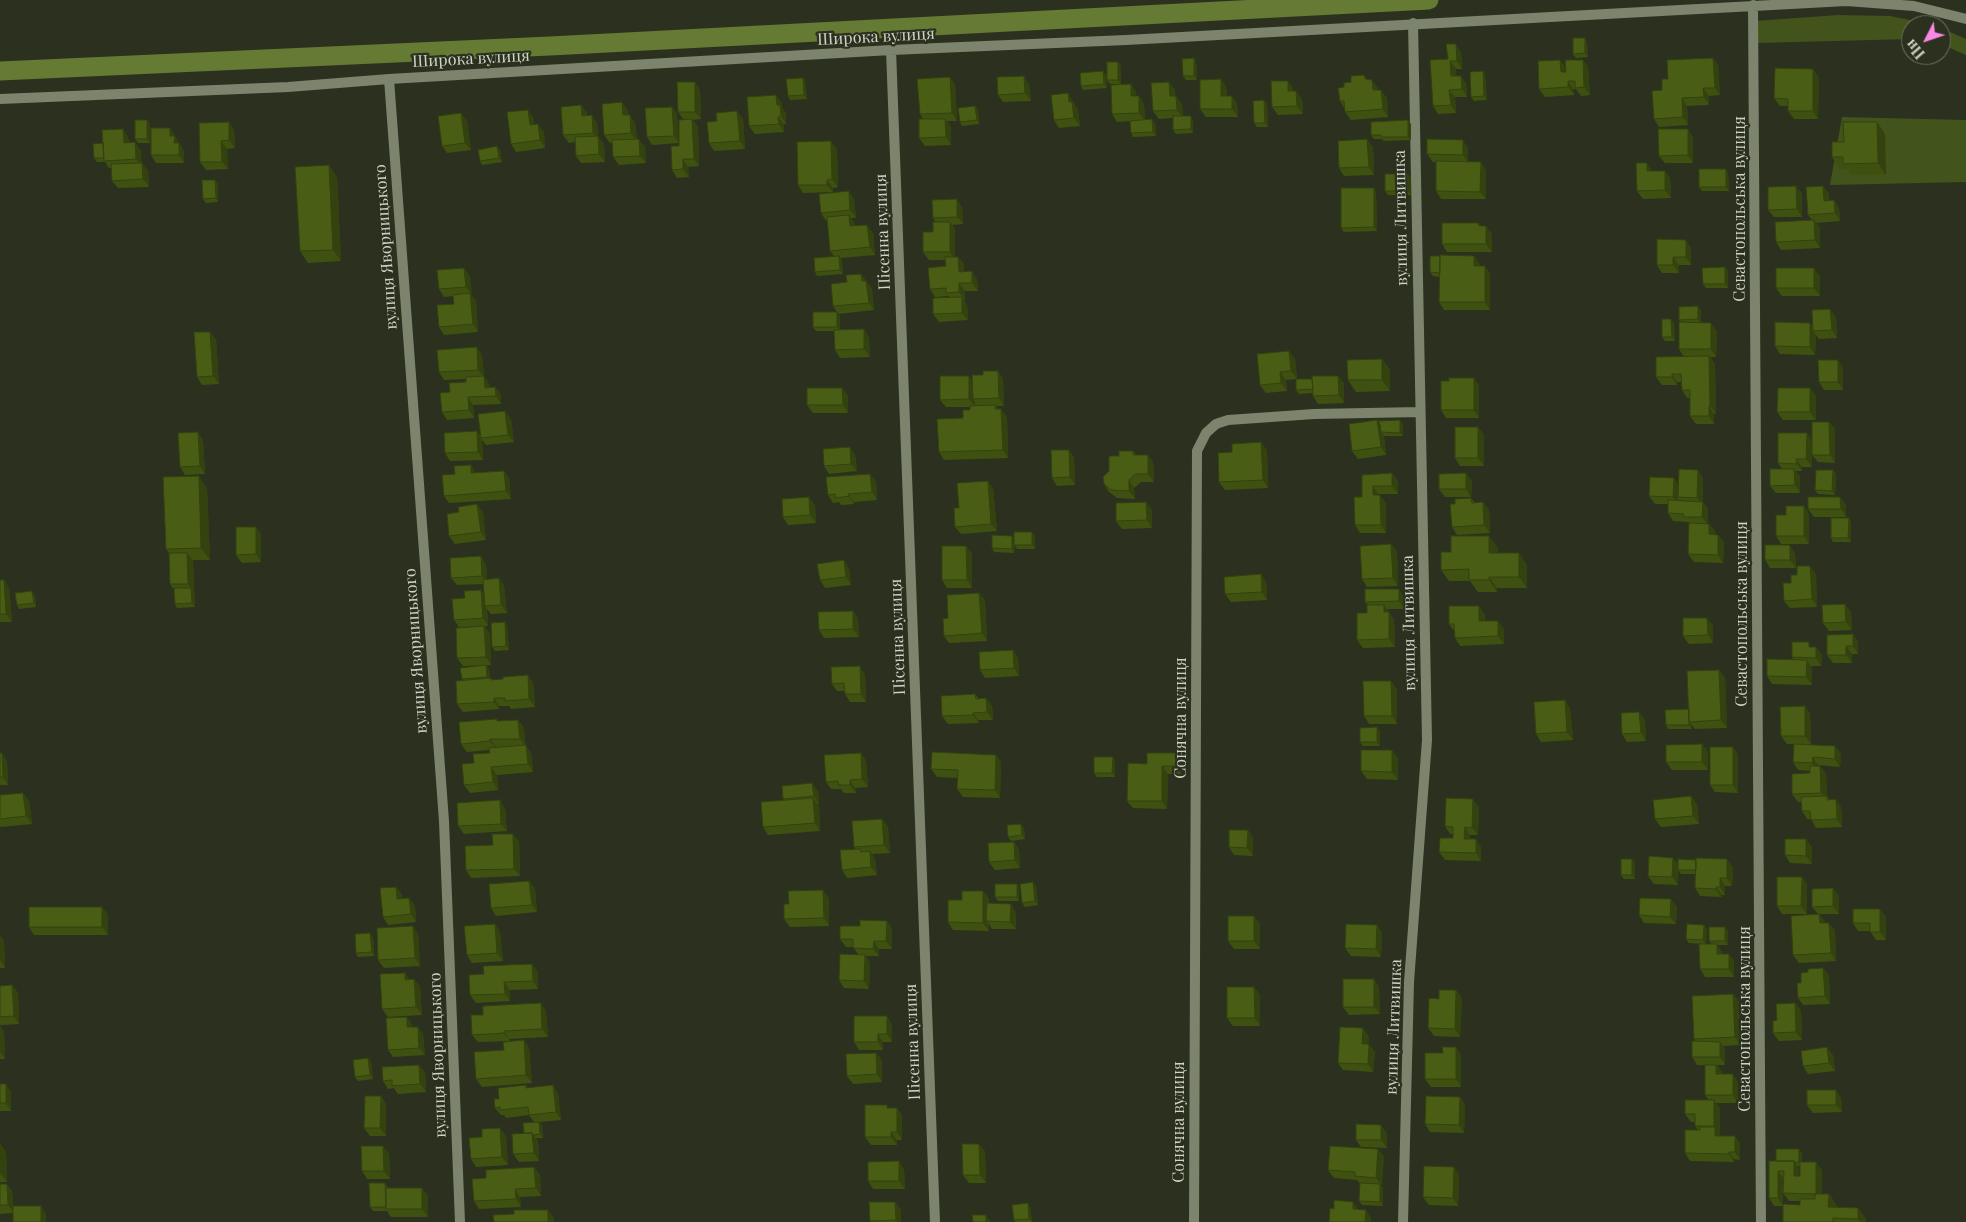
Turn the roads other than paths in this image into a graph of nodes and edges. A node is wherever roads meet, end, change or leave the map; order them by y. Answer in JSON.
{"nodes":[{"id":1,"x":1753,"y":5,"type":"junction"},
{"id":2,"x":1966,"y":19,"type":"edge"},
{"id":3,"x":1413,"y":23,"type":"junction"},
{"id":4,"x":891,"y":50,"type":"junction"},
{"id":5,"x":389,"y":79,"type":"junction"},
{"id":6,"x":0,"y":99,"type":"edge"},
{"id":7,"x":1420,"y":412,"type":"junction"},
{"id":8,"x":460,"y":1222,"type":"edge"},
{"id":9,"x":934,"y":1222,"type":"edge"},
{"id":10,"x":1194,"y":1222,"type":"edge"},
{"id":11,"x":1403,"y":1222,"type":"edge"},
{"id":12,"x":1760,"y":1222,"type":"edge"}],
"edges":[{"from":1,"to":2,"type":"street","name":"Широка вулиця"},
{"from":1,"to":3,"type":"street","name":"Широка вулиця"},
{"from":1,"to":12,"type":"street","name":"Севастопольська вулиця"},
{"from":3,"to":4,"type":"street","name":"Широка вулиця"},
{"from":3,"to":7,"type":"street","name":"вулиця Литвишка"},
{"from":4,"to":5,"type":"street","name":"Широка вулиця"},
{"from":4,"to":9,"type":"street","name":"Пісенна вулиця"},
{"from":5,"to":6,"type":"street","name":"Широка вулиця"},
{"from":5,"to":8,"type":"street","name":"вулиця Яворницького"},
{"from":7,"to":10,"type":"street","name":"Сонячна вулиця"},
{"from":7,"to":11,"type":"street","name":"вулиця Литвишка"}]}
